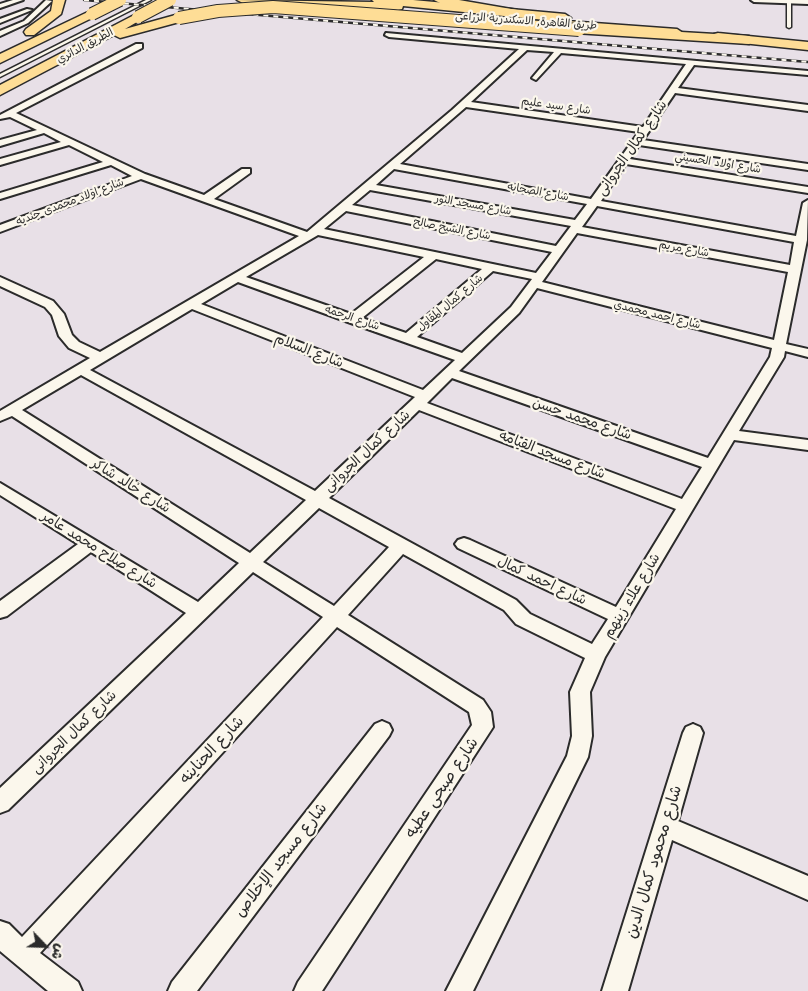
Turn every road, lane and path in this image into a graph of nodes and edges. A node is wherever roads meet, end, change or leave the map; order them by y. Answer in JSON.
{"nodes":[{"id":1,"x":20,"y":0,"type":"edge"},
{"id":2,"x":38,"y":0,"type":"edge"},
{"id":3,"x":54,"y":0,"type":"edge"},
{"id":4,"x":120,"y":0,"type":"edge"},
{"id":5,"x":149,"y":0,"type":"edge"},
{"id":6,"x":170,"y":0,"type":"edge"},
{"id":7,"x":243,"y":0,"type":"edge"},
{"id":8,"x":300,"y":0,"type":"edge"},
{"id":9,"x":378,"y":0,"type":"edge"},
{"id":10,"x":440,"y":0,"type":"edge"},
{"id":11,"x":754,"y":0,"type":"edge"},
{"id":12,"x":789,"y":2,"type":"junction"},
{"id":13,"x":808,"y":2,"type":"edge"},
{"id":14,"x":0,"y":6,"type":"edge"},
{"id":15,"x":502,"y":12,"type":"junction"},
{"id":16,"x":517,"y":14,"type":"junction"},
{"id":17,"x":0,"y":21,"type":"edge"},
{"id":18,"x":789,"y":27,"type":"dead end"},
{"id":19,"x":0,"y":34,"type":"edge"},
{"id":20,"x":389,"y":35,"type":"dead end"},
{"id":21,"x":808,"y":39,"type":"edge"},
{"id":22,"x":749,"y":40,"type":"junction"},
{"id":23,"x":88,"y":44,"type":"junction"},
{"id":24,"x":139,"y":46,"type":"dead end"},
{"id":25,"x":808,"y":46,"type":"edge"},
{"id":26,"x":525,"y":48,"type":"junction"},
{"id":27,"x":559,"y":51,"type":"junction"},
{"id":28,"x":0,"y":53,"type":"edge"},
{"id":29,"x":0,"y":59,"type":"edge"},
{"id":30,"x":691,"y":63,"type":"junction"},
{"id":31,"x":808,"y":73,"type":"edge"},
{"id":32,"x":0,"y":76,"type":"edge"},
{"id":33,"x":536,"y":78,"type":"dead end"},
{"id":34,"x":673,"y":90,"type":"junction"},
{"id":35,"x":0,"y":91,"type":"edge"},
{"id":36,"x":464,"y":104,"type":"junction"},
{"id":37,"x":808,"y":108,"type":"edge"},
{"id":38,"x":4,"y":115,"type":"edge"},
{"id":39,"x":46,"y":130,"type":"junction"},
{"id":40,"x":641,"y":136,"type":"junction"},
{"id":41,"x":0,"y":142,"type":"edge"},
{"id":42,"x":70,"y":142,"type":"junction"},
{"id":43,"x":624,"y":161,"type":"junction"},
{"id":44,"x":0,"y":162,"type":"edge"},
{"id":45,"x":112,"y":162,"type":"junction"},
{"id":46,"x":392,"y":166,"type":"junction"},
{"id":47,"x":808,"y":167,"type":"edge"},
{"id":48,"x":246,"y":171,"type":"dead end"},
{"id":49,"x":141,"y":176,"type":"junction"},
{"id":50,"x":368,"y":186,"type":"junction"},
{"id":51,"x":808,"y":190,"type":"edge"},
{"id":52,"x":0,"y":196,"type":"edge"},
{"id":53,"x":206,"y":200,"type":"junction"},
{"id":54,"x":594,"y":202,"type":"junction"},
{"id":55,"x":808,"y":203,"type":"edge"},
{"id":56,"x":344,"y":207,"type":"junction"},
{"id":57,"x":576,"y":227,"type":"junction"},
{"id":58,"x":0,"y":229,"type":"edge"},
{"id":59,"x":804,"y":230,"type":"edge"},
{"id":60,"x":312,"y":233,"type":"junction"},
{"id":61,"x":560,"y":250,"type":"junction"},
{"id":62,"x":434,"y":255,"type":"junction"},
{"id":63,"x":492,"y":267,"type":"junction"},
{"id":64,"x":793,"y":269,"type":"junction"},
{"id":65,"x":238,"y":278,"type":"junction"},
{"id":66,"x":537,"y":280,"type":"junction"},
{"id":67,"x":0,"y":282,"type":"edge"},
{"id":68,"x":193,"y":305,"type":"junction"},
{"id":69,"x":353,"y":319,"type":"junction"},
{"id":70,"x":408,"y":338,"type":"junction"},
{"id":71,"x":780,"y":346,"type":"junction"},
{"id":72,"x":808,"y":352,"type":"edge"},
{"id":73,"x":101,"y":358,"type":"junction"},
{"id":74,"x":466,"y":358,"type":"junction"},
{"id":75,"x":81,"y":370,"type":"junction"},
{"id":76,"x":450,"y":373,"type":"junction"},
{"id":77,"x":422,"y":400,"type":"junction"},
{"id":78,"x":6,"y":414,"type":"edge"},
{"id":79,"x":731,"y":435,"type":"junction"},
{"id":80,"x":808,"y":445,"type":"edge"},
{"id":81,"x":713,"y":465,"type":"junction"},
{"id":82,"x":0,"y":488,"type":"edge"},
{"id":83,"x":316,"y":498,"type":"junction"},
{"id":84,"x":687,"y":507,"type":"junction"},
{"id":85,"x":90,"y":544,"type":"junction"},
{"id":86,"x":464,"y":544,"type":"dead end"},
{"id":87,"x":402,"y":545,"type":"junction"},
{"id":88,"x":250,"y":562,"type":"junction"},
{"id":89,"x":0,"y":611,"type":"edge"},
{"id":90,"x":198,"y":611,"type":"junction"},
{"id":91,"x":334,"y":616,"type":"junction"},
{"id":92,"x":620,"y":617,"type":"junction"},
{"id":93,"x":596,"y":655,"type":"junction"},
{"id":94,"x":382,"y":730,"type":"dead end"},
{"id":95,"x":693,"y":733,"type":"dead end"},
{"id":96,"x":0,"y":803,"type":"edge"},
{"id":97,"x":665,"y":826,"type":"junction"},
{"id":98,"x":808,"y":888,"type":"edge"},
{"id":99,"x":0,"y":933,"type":"edge"},
{"id":100,"x":22,"y":955,"type":"junction"},
{"id":101,"x":69,"y":991,"type":"edge"},
{"id":102,"x":181,"y":991,"type":"edge"},
{"id":103,"x":307,"y":991,"type":"edge"},
{"id":104,"x":459,"y":991,"type":"edge"},
{"id":105,"x":615,"y":991,"type":"edge"}],
"edges":[{"from":1,"to":14,"type":"street"},
{"from":2,"to":3,"type":"street"},
{"from":3,"to":17,"type":"street"},
{"from":3,"to":19,"type":"street"},
{"from":3,"to":28,"type":"highway"},
{"from":4,"to":29,"type":"highway","name":"الطريق الدائري","bridge":true},
{"from":5,"to":32,"type":"lane"},
{"from":6,"to":23,"type":"highway","name":"الطريق الدائري","bridge":true},
{"from":7,"to":22,"type":"highway","name":"طريق القاهرة, الاسكندرية الزراعى"},
{"from":8,"to":15,"type":"highway"},
{"from":9,"to":15,"type":"highway","name":"طريق القاهرة, الاسكندرية الزراعى"},
{"from":10,"to":16,"type":"highway"},
{"from":11,"to":12,"type":"street"},
{"from":12,"to":13,"type":"street"},
{"from":12,"to":18,"type":"lane"},
{"from":15,"to":16,"type":"highway","name":"طريق القاهرة, الاسكندرية الزراعى"},
{"from":16,"to":21,"type":"highway","name":"طريق القاهرة, الاسكندرية الزراعى"},
{"from":20,"to":26,"type":"street"},
{"from":22,"to":23,"type":"highway","bridge":true},
{"from":22,"to":25,"type":"highway","name":"طريق القاهرة, الاسكندرية الزراعى"},
{"from":23,"to":35,"type":"highway","name":"الطريق الدائري"},
{"from":24,"to":38,"type":"street"},
{"from":26,"to":27,"type":"street"},
{"from":26,"to":36,"type":"street"},
{"from":27,"to":30,"type":"street"},
{"from":27,"to":33,"type":"street"},
{"from":30,"to":31,"type":"street"},
{"from":30,"to":34,"type":"street","name":"شارع كمال الجروانى"},
{"from":34,"to":37,"type":"street"},
{"from":34,"to":40,"type":"street","name":"شارع كمال الجروانى"},
{"from":36,"to":40,"type":"street","name":"شارع سيد عليم"},
{"from":36,"to":46,"type":"street"},
{"from":38,"to":39,"type":"street","name":"شارع احمد محمدي"},
{"from":39,"to":41,"type":"street"},
{"from":39,"to":42,"type":"street","name":"شارع احمد محمدي"},
{"from":40,"to":43,"type":"street","name":"شارع كمال الجروانى"},
{"from":40,"to":47,"type":"street","name":"شارع سيد عليم"},
{"from":42,"to":44,"type":"street"},
{"from":42,"to":45,"type":"street","name":"شارع احمد محمدي"},
{"from":43,"to":51,"type":"street","name":"شارع اولاد الحسيني"},
{"from":43,"to":54,"type":"street","name":"شارع كمال الجروانى"},
{"from":45,"to":49,"type":"street","name":"شارع احمد محمدي"},
{"from":45,"to":52,"type":"street"},
{"from":46,"to":50,"type":"street"},
{"from":46,"to":54,"type":"street","name":"شارع الصحابه"},
{"from":48,"to":53,"type":"street"},
{"from":49,"to":53,"type":"street","name":"شارع احمد محمدي"},
{"from":49,"to":58,"type":"street","name":"شارع اولاد محمدى جنديه"},
{"from":50,"to":56,"type":"street"},
{"from":50,"to":57,"type":"street","name":"شارع مسجد النور"},
{"from":53,"to":60,"type":"street","name":"شارع احمد محمدي"},
{"from":54,"to":57,"type":"street","name":"شارع كمال الجروانى"},
{"from":54,"to":59,"type":"street","name":"شارع الصحابه"},
{"from":55,"to":59,"type":"street","name":"شارع علاء زينهم"},
{"from":56,"to":60,"type":"street"},
{"from":56,"to":61,"type":"street","name":"شارع الشيخ صالح"},
{"from":57,"to":61,"type":"street","name":"شارع كمال الجروانى"},
{"from":57,"to":64,"type":"street","name":"شارع مريم"},
{"from":59,"to":64,"type":"street","name":"شارع علاء زينهم"},
{"from":60,"to":62,"type":"street","name":"شارع احمد محمدي"},
{"from":60,"to":65,"type":"street"},
{"from":61,"to":66,"type":"street","name":"شارع كمال الجروانى"},
{"from":62,"to":63,"type":"street","name":"شارع احمد محمدي"},
{"from":62,"to":69,"type":"street"},
{"from":63,"to":66,"type":"street","name":"شارع احمد محمدي"},
{"from":63,"to":70,"type":"street","name":"شارع كمال المقاول"},
{"from":64,"to":71,"type":"street","name":"شارع علاء زينهم"},
{"from":65,"to":68,"type":"street"},
{"from":65,"to":69,"type":"street","name":"شارع الرحمه"},
{"from":66,"to":71,"type":"street","name":"شارع احمد محمدي"},
{"from":66,"to":74,"type":"street","name":"شارع كمال الجروانى"},
{"from":67,"to":73,"type":"street"},
{"from":68,"to":73,"type":"street"},
{"from":68,"to":77,"type":"street","name":"شارع السلام"},
{"from":69,"to":70,"type":"street","name":"شارع الرحمه"},
{"from":70,"to":74,"type":"street","name":"شارع الرحمه"},
{"from":71,"to":72,"type":"street","name":"شارع احمد محمدي"},
{"from":71,"to":79,"type":"street","name":"شارع علاء زينهم"},
{"from":73,"to":75,"type":"street"},
{"from":74,"to":76,"type":"street","name":"شارع كمال الجروانى"},
{"from":75,"to":78,"type":"street"},
{"from":75,"to":83,"type":"street"},
{"from":76,"to":77,"type":"street","name":"شارع كمال الجروانى"},
{"from":76,"to":81,"type":"street","name":"شارع محمد حسن"},
{"from":77,"to":83,"type":"street","name":"شارع كمال الجروانى"},
{"from":77,"to":84,"type":"street","name":"شارع مسجد القيامه"},
{"from":78,"to":88,"type":"street","name":"شارع خالد شاكر"},
{"from":79,"to":80,"type":"street"},
{"from":79,"to":81,"type":"street","name":"شارع علاء زينهم"},
{"from":81,"to":84,"type":"street","name":"شارع علاء زينهم"},
{"from":82,"to":85,"type":"street","name":"شارع صلاح محمد عامر"},
{"from":83,"to":87,"type":"street"},
{"from":83,"to":88,"type":"street","name":"شارع كمال الجروانى"},
{"from":84,"to":92,"type":"street","name":"شارع علاء زينهم"},
{"from":85,"to":89,"type":"street"},
{"from":85,"to":90,"type":"street","name":"شارع صلاح محمد عامر"},
{"from":86,"to":92,"type":"street","name":"شارع احمد كمال"},
{"from":87,"to":91,"type":"street","name":"شارع الحناينه"},
{"from":87,"to":93,"type":"street"},
{"from":88,"to":90,"type":"street","name":"شارع كمال الجروانى"},
{"from":88,"to":91,"type":"street","name":"شارع صبحى عطيه"},
{"from":90,"to":96,"type":"street","name":"شارع كمال الجروانى"},
{"from":91,"to":100,"type":"street","name":"شارع الحناينه"},
{"from":91,"to":103,"type":"street","name":"شارع صبحى عطيه"},
{"from":92,"to":93,"type":"street","name":"شارع علاء زينهم"},
{"from":93,"to":104,"type":"street","name":"شارع علاء زينهم"},
{"from":94,"to":102,"type":"street","name":"شارع مسجد الإخلاص"},
{"from":95,"to":97,"type":"street","name":"شارع محمود كمال الدين"},
{"from":97,"to":98,"type":"street"},
{"from":97,"to":105,"type":"street","name":"شارع محمود كمال الدين"},
{"from":99,"to":100,"type":"street"},
{"from":100,"to":101,"type":"street"}]}
